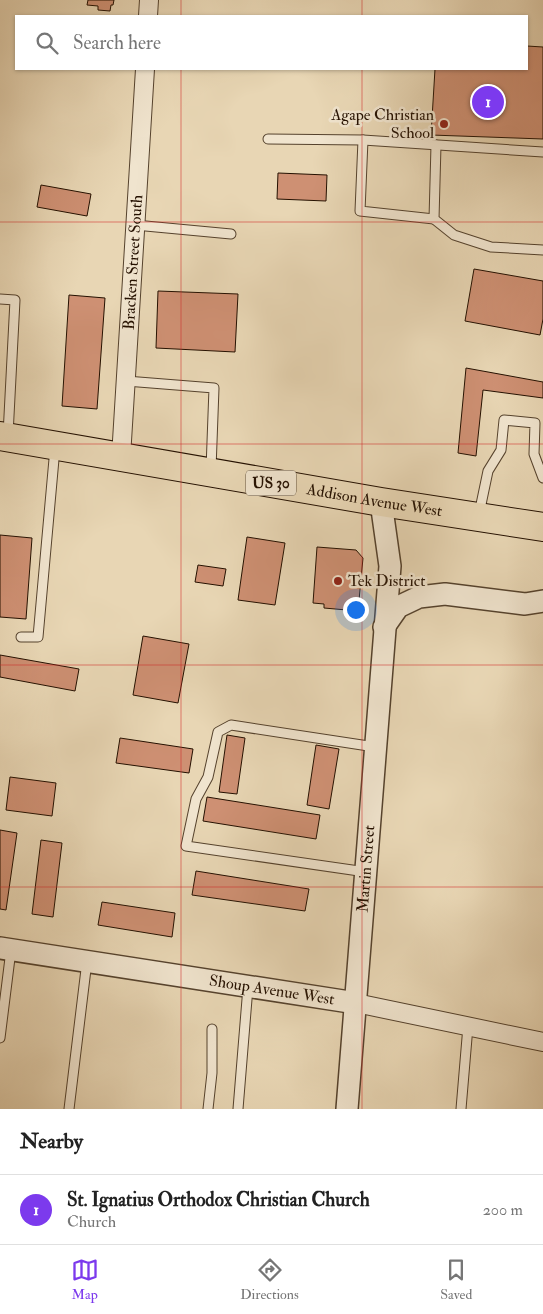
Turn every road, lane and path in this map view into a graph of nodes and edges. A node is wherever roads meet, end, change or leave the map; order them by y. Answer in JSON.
{"nodes":[{"id":1,"x":149,"y":0,"type":"edge"},
{"id":2,"x":148,"y":15,"type":"edge"},
{"id":3,"x":145,"y":70,"type":"edge"},
{"id":4,"x":268,"y":139,"type":"dead end"},
{"id":5,"x":363,"y":140,"type":"junction"},
{"id":6,"x":436,"y":144,"type":"junction"},
{"id":7,"x":543,"y":152,"type":"edge"},
{"id":8,"x":434,"y":219,"type":"junction"},
{"id":9,"x":135,"y":225,"type":"junction"},
{"id":10,"x":231,"y":234,"type":"dead end"},
{"id":11,"x":543,"y":250,"type":"edge"},
{"id":12,"x":0,"y":299,"type":"edge"},
{"id":13,"x":126,"y":381,"type":"junction"},
{"id":14,"x":4,"y":436,"type":"edge"},
{"id":15,"x":55,"y":445,"type":"junction"},
{"id":16,"x":121,"y":457,"type":"junction"},
{"id":17,"x":211,"y":472,"type":"junction"},
{"id":18,"x":543,"y":478,"type":"edge"},
{"id":19,"x":381,"y":502,"type":"junction"},
{"id":20,"x":479,"y":517,"type":"junction"},
{"id":21,"x":543,"y":527,"type":"edge"},
{"id":22,"x":543,"y":601,"type":"edge"},
{"id":23,"x":384,"y":627,"type":"junction"},
{"id":24,"x":21,"y":637,"type":"dead end"},
{"id":25,"x":376,"y":747,"type":"junction"},
{"id":26,"x":366,"y":872,"type":"junction"},
{"id":27,"x":6,"y":949,"type":"edge"},
{"id":28,"x":87,"y":961,"type":"junction"},
{"id":29,"x":248,"y":986,"type":"junction"},
{"id":30,"x":356,"y":1003,"type":"junction"},
{"id":31,"x":468,"y":1026,"type":"junction"},
{"id":32,"x":212,"y":1029,"type":"dead end"},
{"id":33,"x":0,"y":1038,"type":"edge"},
{"id":34,"x":543,"y":1042,"type":"edge"},
{"id":35,"x":69,"y":1109,"type":"edge"},
{"id":36,"x":208,"y":1109,"type":"edge"},
{"id":37,"x":238,"y":1109,"type":"edge"},
{"id":38,"x":347,"y":1109,"type":"edge"},
{"id":39,"x":461,"y":1109,"type":"edge"}],
"edges":[{"from":1,"to":2,"type":"street"},
{"from":3,"to":9,"type":"street","name":"Bracken Street South"},
{"from":4,"to":5,"type":"lane"},
{"from":5,"to":6,"type":"lane"},
{"from":5,"to":8,"type":"lane"},
{"from":6,"to":7,"type":"lane"},
{"from":6,"to":8,"type":"lane"},
{"from":8,"to":11,"type":"lane"},
{"from":9,"to":10,"type":"lane"},
{"from":9,"to":13,"type":"street","name":"Bracken Street South"},
{"from":12,"to":14,"type":"lane"},
{"from":13,"to":16,"type":"street","name":"Bracken Street South"},
{"from":13,"to":17,"type":"lane"},
{"from":14,"to":15,"type":"main road","name":"Addison Avenue West","number":"US 30"},
{"from":15,"to":16,"type":"main road","name":"Addison Avenue West","number":"US 30"},
{"from":15,"to":24,"type":"lane"},
{"from":16,"to":17,"type":"main road","name":"Addison Avenue West","number":"US 30"},
{"from":17,"to":19,"type":"main road","name":"Addison Avenue West","number":"US 30"},
{"from":18,"to":20,"type":"lane"},
{"from":19,"to":20,"type":"main road","name":"Addison Avenue West","number":"US 30"},
{"from":19,"to":23,"type":"street","name":"Martin Street"},
{"from":20,"to":21,"type":"main road","name":"Addison Avenue West","number":"US 30"},
{"from":22,"to":23,"type":"street"},
{"from":23,"to":25,"type":"street","name":"Martin Street"},
{"from":25,"to":26,"type":"street","name":"Martin Street"},
{"from":25,"to":26,"type":"lane"},
{"from":26,"to":30,"type":"street","name":"Martin Street"},
{"from":27,"to":28,"type":"street","name":"Shoup Avenue West"},
{"from":27,"to":33,"type":"lane"},
{"from":28,"to":29,"type":"street","name":"Shoup Avenue West"},
{"from":28,"to":35,"type":"lane"},
{"from":29,"to":30,"type":"street","name":"Shoup Avenue West"},
{"from":29,"to":37,"type":"lane"},
{"from":30,"to":31,"type":"street","name":"Shoup Avenue West"},
{"from":30,"to":38,"type":"street","name":"Martin Street"},
{"from":31,"to":34,"type":"street","name":"Shoup Avenue West"},
{"from":31,"to":39,"type":"lane"},
{"from":32,"to":36,"type":"lane"}]}
